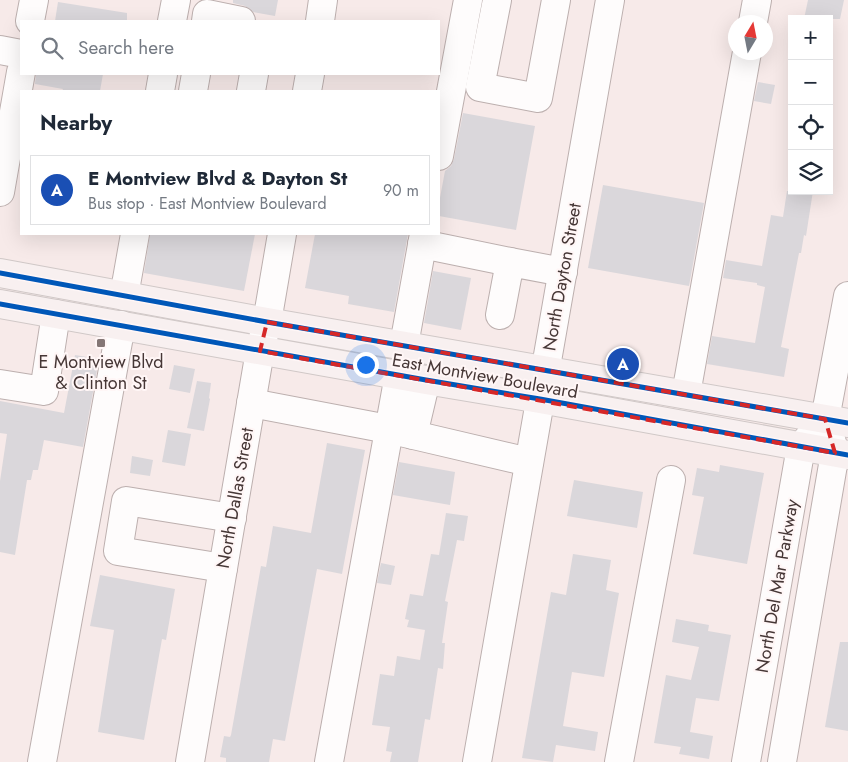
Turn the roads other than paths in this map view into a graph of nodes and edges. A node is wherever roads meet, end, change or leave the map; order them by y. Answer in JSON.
{"nodes":[{"id":1,"x":34,"y":0,"type":"edge"},
{"id":2,"x":176,"y":0,"type":"edge"},
{"id":3,"x":323,"y":0,"type":"edge"},
{"id":4,"x":468,"y":0,"type":"edge"},
{"id":5,"x":496,"y":0,"type":"edge"},
{"id":6,"x":556,"y":0,"type":"edge"},
{"id":7,"x":610,"y":0,"type":"edge"},
{"id":8,"x":756,"y":0,"type":"edge"},
{"id":9,"x":753,"y":15,"type":"edge"},
{"id":10,"x":30,"y":20,"type":"edge"},
{"id":11,"x":172,"y":20,"type":"edge"},
{"id":12,"x":206,"y":20,"type":"edge"},
{"id":13,"x":236,"y":20,"type":"edge"},
{"id":14,"x":320,"y":20,"type":"edge"},
{"id":15,"x":0,"y":50,"type":"edge"},
{"id":16,"x":20,"y":54,"type":"edge"},
{"id":17,"x":746,"y":60,"type":"edge"},
{"id":18,"x":20,"y":75,"type":"edge"},
{"id":19,"x":163,"y":75,"type":"edge"},
{"id":20,"x":196,"y":75,"type":"edge"},
{"id":21,"x":254,"y":75,"type":"edge"},
{"id":22,"x":310,"y":75,"type":"edge"},
{"id":23,"x":160,"y":90,"type":"edge"},
{"id":24,"x":192,"y":90,"type":"edge"},
{"id":25,"x":251,"y":90,"type":"edge"},
{"id":26,"x":307,"y":90,"type":"edge"},
{"id":27,"x":440,"y":151,"type":"edge"},
{"id":28,"x":0,"y":192,"type":"edge"},
{"id":29,"x":135,"y":235,"type":"edge"},
{"id":30,"x":282,"y":235,"type":"edge"},
{"id":31,"x":423,"y":239,"type":"edge"},
{"id":32,"x":510,"y":262,"type":"junction"},
{"id":33,"x":562,"y":272,"type":"junction"},
{"id":34,"x":0,"y":273,"type":"edge"},
{"id":35,"x":124,"y":296,"type":"junction"},
{"id":36,"x":848,"y":296,"type":"edge"},
{"id":37,"x":0,"y":304,"type":"edge"},
{"id":38,"x":56,"y":314,"type":"junction"},
{"id":39,"x":500,"y":314,"type":"dead end"},
{"id":40,"x":267,"y":322,"type":"junction"},
{"id":41,"x":120,"y":325,"type":"junction"},
{"id":42,"x":404,"y":346,"type":"junction"},
{"id":43,"x":260,"y":351,"type":"junction"},
{"id":44,"x":545,"y":370,"type":"junction"},
{"id":45,"x":399,"y":375,"type":"junction"},
{"id":46,"x":426,"y":380,"type":"junction"},
{"id":47,"x":0,"y":384,"type":"edge"},
{"id":48,"x":686,"y":394,"type":"junction"},
{"id":49,"x":540,"y":399,"type":"junction"},
{"id":50,"x":251,"y":403,"type":"junction"},
{"id":51,"x":837,"y":421,"type":"edge"},
{"id":52,"x":401,"y":432,"type":"junction"},
{"id":53,"x":801,"y":447,"type":"junction"},
{"id":54,"x":842,"y":454,"type":"edge"},
{"id":55,"x":529,"y":462,"type":"junction"},
{"id":56,"x":671,"y":480,"type":"dead end"},
{"id":57,"x":232,"y":518,"type":"junction"},
{"id":58,"x":223,"y":568,"type":"junction"},
{"id":59,"x":42,"y":762,"type":"edge"},
{"id":60,"x":190,"y":762,"type":"edge"},
{"id":61,"x":329,"y":762,"type":"edge"},
{"id":62,"x":477,"y":762,"type":"edge"},
{"id":63,"x":619,"y":762,"type":"edge"},
{"id":64,"x":746,"y":762,"type":"edge"},
{"id":65,"x":782,"y":762,"type":"edge"}],
"edges":[{"from":1,"to":10,"type":"street"},
{"from":2,"to":11,"type":"street"},
{"from":3,"to":14,"type":"street"},
{"from":4,"to":27,"type":"street"},
{"from":5,"to":6,"type":"street"},
{"from":7,"to":33,"type":"street","name":"North Dayton Street"},
{"from":8,"to":9,"type":"street"},
{"from":12,"to":13,"type":"street"},
{"from":15,"to":16,"type":"street"},
{"from":17,"to":48,"type":"street"},
{"from":18,"to":28,"type":"street"},
{"from":19,"to":23,"type":"street"},
{"from":20,"to":24,"type":"street"},
{"from":21,"to":25,"type":"street"},
{"from":22,"to":26,"type":"street"},
{"from":29,"to":35,"type":"street"},
{"from":30,"to":40,"type":"street","name":"North Dallas Street"},
{"from":31,"to":32,"type":"street"},
{"from":31,"to":42,"type":"street"},
{"from":32,"to":33,"type":"street"},
{"from":32,"to":39,"type":"street"},
{"from":33,"to":44,"type":"street","name":"North Dayton Street"},
{"from":34,"to":35,"type":"main road","name":"East Montview Boulevard"},
{"from":35,"to":40,"type":"main road","name":"East Montview Boulevard"},
{"from":36,"to":51,"type":"street"},
{"from":37,"to":38,"type":"main road","name":"East Montview Boulevard"},
{"from":38,"to":41,"type":"main road","name":"East Montview Boulevard"},
{"from":38,"to":47,"type":"street"},
{"from":40,"to":42,"type":"main road","name":"East Montview Boulevard"},
{"from":40,"to":43,"type":"street","name":"North Dallas Street"},
{"from":41,"to":43,"type":"main road","name":"East Montview Boulevard"},
{"from":41,"to":59,"type":"street"},
{"from":42,"to":44,"type":"main road","name":"East Montview Boulevard"},
{"from":43,"to":45,"type":"main road","name":"East Montview Boulevard"},
{"from":43,"to":50,"type":"street","name":"North Dallas Street"},
{"from":44,"to":48,"type":"main road","name":"East Montview Boulevard"},
{"from":44,"to":49,"type":"street","name":"North Dayton Street"},
{"from":45,"to":46,"type":"main road","name":"East Montview Boulevard"},
{"from":45,"to":52,"type":"street"},
{"from":46,"to":49,"type":"main road","name":"East Montview Boulevard"},
{"from":46,"to":52,"type":"street"},
{"from":48,"to":51,"type":"main road","name":"East Montview Boulevard"},
{"from":49,"to":53,"type":"main road","name":"East Montview Boulevard"},
{"from":49,"to":55,"type":"street","name":"North Dayton Street"},
{"from":50,"to":52,"type":"street"},
{"from":50,"to":57,"type":"street","name":"North Dallas Street"},
{"from":51,"to":53,"type":"street"},
{"from":51,"to":54,"type":"street"},
{"from":52,"to":55,"type":"street"},
{"from":52,"to":61,"type":"street"},
{"from":53,"to":54,"type":"main road","name":"East Montview Boulevard"},
{"from":53,"to":64,"type":"street","name":"North Del Mar Parkway"},
{"from":54,"to":65,"type":"street","name":"North Del Mar Parkway"},
{"from":55,"to":62,"type":"street","name":"North Dayton Street"},
{"from":56,"to":63,"type":"street"},
{"from":57,"to":58,"type":"street","name":"North Dallas Street"},
{"from":57,"to":58,"type":"street"},
{"from":58,"to":60,"type":"street","name":"North Dallas Street"}]}
